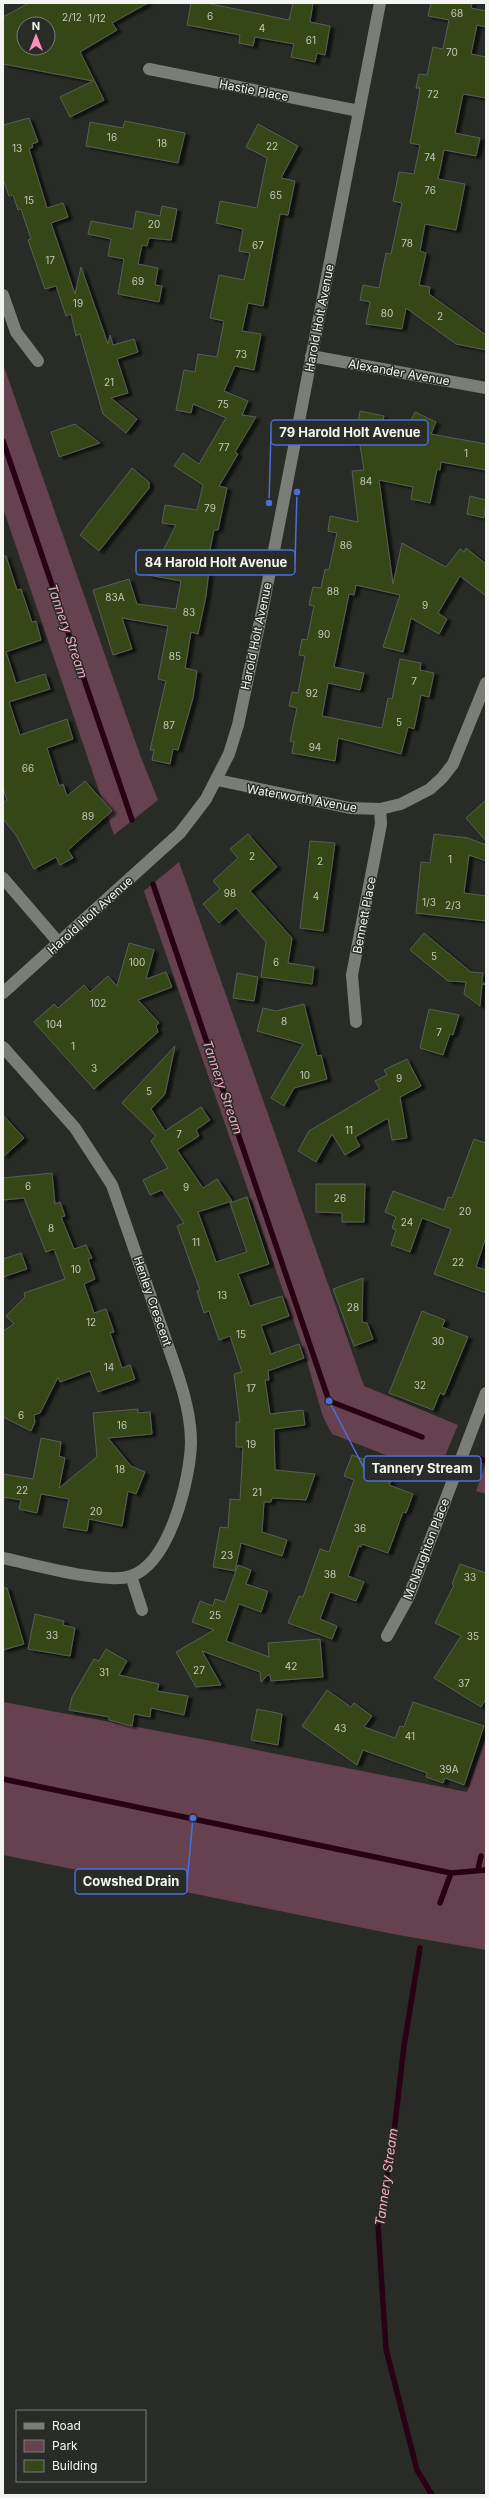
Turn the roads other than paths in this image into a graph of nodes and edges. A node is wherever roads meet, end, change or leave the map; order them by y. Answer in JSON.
{"nodes":[{"id":1,"x":380,"y":3,"type":"edge"},
{"id":2,"x":149,"y":69,"type":"dead end"},
{"id":3,"x":359,"y":111,"type":"junction"},
{"id":4,"x":3,"y":295,"type":"edge"},
{"id":5,"x":311,"y":356,"type":"junction"},
{"id":6,"x":38,"y":361,"type":"dead end"},
{"id":7,"x":486,"y":388,"type":"edge"},
{"id":8,"x":486,"y":683,"type":"edge"},
{"id":9,"x":217,"y":780,"type":"junction"},
{"id":10,"x":380,"y":809,"type":"junction"},
{"id":11,"x":3,"y":878,"type":"edge"},
{"id":12,"x":59,"y":943,"type":"junction"},
{"id":13,"x":3,"y":993,"type":"edge"},
{"id":14,"x":356,"y":1022,"type":"dead end"},
{"id":15,"x":3,"y":1047,"type":"edge"},
{"id":16,"x":486,"y":1393,"type":"edge"},
{"id":17,"x":3,"y":1558,"type":"edge"},
{"id":18,"x":131,"y":1576,"type":"junction"},
{"id":19,"x":142,"y":1610,"type":"dead end"},
{"id":20,"x":388,"y":1636,"type":"dead end"}],
"edges":[{"from":1,"to":3,"type":"street","name":"Harold Holt Avenue"},
{"from":2,"to":3,"type":"street","name":"Hastie Place"},
{"from":3,"to":5,"type":"street","name":"Harold Holt Avenue"},
{"from":4,"to":6,"type":"street"},
{"from":5,"to":7,"type":"street","name":"Alexander Avenue"},
{"from":5,"to":9,"type":"street","name":"Harold Holt Avenue"},
{"from":8,"to":10,"type":"street","name":"Waterworth Avenue"},
{"from":9,"to":10,"type":"street","name":"Waterworth Avenue"},
{"from":9,"to":12,"type":"street","name":"Harold Holt Avenue"},
{"from":10,"to":14,"type":"street","name":"Bennett Place"},
{"from":11,"to":12,"type":"street"},
{"from":12,"to":13,"type":"street","name":"Harold Holt Avenue"},
{"from":15,"to":18,"type":"street","name":"Henley Crescent"},
{"from":16,"to":20,"type":"street","name":"McNaughton Place"},
{"from":17,"to":18,"type":"street","name":"Henley Crescent"},
{"from":18,"to":19,"type":"street"}]}
